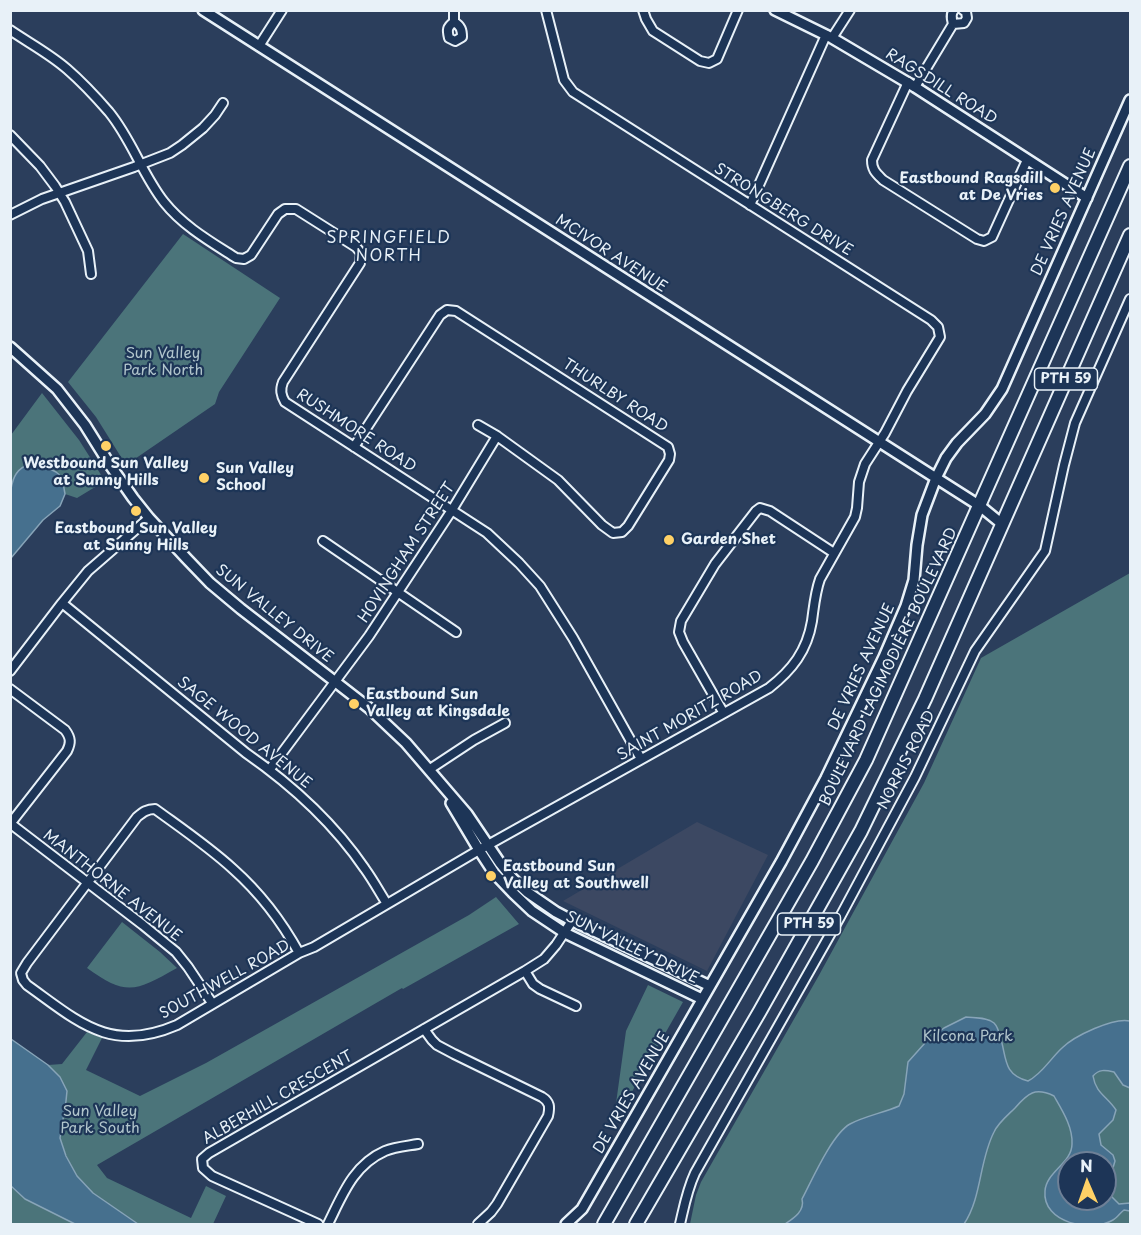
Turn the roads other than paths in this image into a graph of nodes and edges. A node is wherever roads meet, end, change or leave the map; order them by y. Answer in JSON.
{"nodes":[{"id":1,"x":203,"y":10,"type":"edge"},
{"id":2,"x":282,"y":10,"type":"edge"},
{"id":3,"x":454,"y":10,"type":"edge"},
{"id":4,"x":546,"y":10,"type":"edge"},
{"id":5,"x":643,"y":10,"type":"edge"},
{"id":6,"x":738,"y":10,"type":"edge"},
{"id":7,"x":775,"y":10,"type":"edge"},
{"id":8,"x":849,"y":10,"type":"edge"},
{"id":9,"x":954,"y":10,"type":"edge"},
{"id":10,"x":963,"y":10,"type":"edge"},
{"id":11,"x":454,"y":22,"type":"dead end"},
{"id":12,"x":953,"y":24,"type":"junction"},
{"id":13,"x":10,"y":30,"type":"edge"},
{"id":14,"x":829,"y":36,"type":"junction"},
{"id":15,"x":259,"y":46,"type":"junction"},
{"id":16,"x":912,"y":84,"type":"junction"},
{"id":17,"x":1131,"y":100,"type":"edge"},
{"id":18,"x":223,"y":103,"type":"dead end"},
{"id":19,"x":10,"y":135,"type":"edge"},
{"id":20,"x":1028,"y":160,"type":"junction"},
{"id":21,"x":141,"y":164,"type":"junction"},
{"id":22,"x":1131,"y":166,"type":"edge"},
{"id":23,"x":60,"y":193,"type":"junction"},
{"id":24,"x":1087,"y":198,"type":"junction"},
{"id":25,"x":750,"y":205,"type":"junction"},
{"id":26,"x":10,"y":215,"type":"edge"},
{"id":27,"x":1131,"y":235,"type":"edge"},
{"id":28,"x":90,"y":273,"type":"dead end"},
{"id":29,"x":1131,"y":299,"type":"edge"},
{"id":30,"x":11,"y":348,"type":"edge"},
{"id":31,"x":478,"y":425,"type":"dead end"},
{"id":32,"x":497,"y":436,"type":"junction"},
{"id":33,"x":878,"y":442,"type":"junction"},
{"id":34,"x":354,"y":447,"type":"junction"},
{"id":35,"x":936,"y":478,"type":"junction"},
{"id":36,"x":980,"y":506,"type":"junction"},
{"id":37,"x":452,"y":510,"type":"junction"},
{"id":38,"x":149,"y":518,"type":"junction"},
{"id":39,"x":1002,"y":524,"type":"junction"},
{"id":40,"x":323,"y":541,"type":"dead end"},
{"id":41,"x":834,"y":553,"type":"junction"},
{"id":42,"x":398,"y":592,"type":"junction"},
{"id":43,"x":62,"y":603,"type":"junction"},
{"id":44,"x":456,"y":632,"type":"dead end"},
{"id":45,"x":10,"y":671,"type":"edge"},
{"id":46,"x":335,"y":681,"type":"junction"},
{"id":47,"x":10,"y":689,"type":"edge"},
{"id":48,"x":723,"y":712,"type":"junction"},
{"id":49,"x":505,"y":723,"type":"dead end"},
{"id":50,"x":641,"y":759,"type":"junction"},
{"id":51,"x":270,"y":769,"type":"junction"},
{"id":52,"x":430,"y":769,"type":"junction"},
{"id":53,"x":11,"y":824,"type":"edge"},
{"id":54,"x":483,"y":848,"type":"junction"},
{"id":55,"x":88,"y":882,"type":"junction"},
{"id":56,"x":387,"y":904,"type":"junction"},
{"id":57,"x":572,"y":921,"type":"junction"},
{"id":58,"x":565,"y":933,"type":"junction"},
{"id":59,"x":299,"y":953,"type":"junction"},
{"id":60,"x":525,"y":971,"type":"junction"},
{"id":61,"x":710,"y":986,"type":"junction"},
{"id":62,"x":702,"y":999,"type":"junction"},
{"id":63,"x":212,"y":1003,"type":"junction"},
{"id":64,"x":576,"y":1005,"type":"dead end"},
{"id":65,"x":424,"y":1029,"type":"junction"},
{"id":66,"x":418,"y":1144,"type":"dead end"},
{"id":67,"x":318,"y":1224,"type":"edge"},
{"id":68,"x":328,"y":1224,"type":"edge"},
{"id":69,"x":478,"y":1224,"type":"edge"},
{"id":70,"x":566,"y":1224,"type":"edge"},
{"id":71,"x":604,"y":1224,"type":"edge"},
{"id":72,"x":636,"y":1224,"type":"edge"},
{"id":73,"x":680,"y":1224,"type":"edge"}],
"edges":[{"from":1,"to":15,"type":"street","name":"MCIVOR AVENUE"},
{"from":2,"to":15,"type":"street"},
{"from":3,"to":11,"type":"street"},
{"from":4,"to":25,"type":"street","name":"STRONGBERG DRIVE"},
{"from":5,"to":6,"type":"street"},
{"from":7,"to":14,"type":"street","name":"RAGSDILL ROAD"},
{"from":8,"to":14,"type":"street"},
{"from":9,"to":12,"type":"street"},
{"from":10,"to":12,"type":"street"},
{"from":12,"to":16,"type":"street"},
{"from":13,"to":21,"type":"street"},
{"from":14,"to":16,"type":"street","name":"RAGSDILL ROAD"},
{"from":14,"to":25,"type":"street"},
{"from":15,"to":33,"type":"street","name":"MCIVOR AVENUE"},
{"from":16,"to":20,"type":"street","name":"RAGSDILL ROAD"},
{"from":16,"to":20,"type":"street"},
{"from":17,"to":24,"type":"street","name":"DE VRIES AVENUE"},
{"from":18,"to":21,"type":"street"},
{"from":19,"to":23,"type":"street"},
{"from":20,"to":24,"type":"street","name":"RAGSDILL ROAD"},
{"from":21,"to":23,"type":"street"},
{"from":21,"to":34,"type":"street","name":"RUSHMORE ROAD"},
{"from":22,"to":36,"type":"main road","name":"BOULEVARD LAGIMODIÈRE BOULEVARD","number":"PTH 59"},
{"from":23,"to":26,"type":"street"},
{"from":23,"to":28,"type":"street"},
{"from":24,"to":35,"type":"street","name":"DE VRIES AVENUE"},
{"from":25,"to":33,"type":"street","name":"STRONGBERG DRIVE"},
{"from":27,"to":39,"type":"main road","number":"PTH 59"},
{"from":29,"to":73,"type":"street","name":"NORRIS ROAD"},
{"from":30,"to":38,"type":"street","name":"SUN VALLEY DRIVE"},
{"from":31,"to":32,"type":"street","name":"THURLBY ROAD"},
{"from":32,"to":34,"type":"street","name":"THURLBY ROAD"},
{"from":32,"to":37,"type":"street","name":"HOVINGHAM STREET"},
{"from":33,"to":35,"type":"street","name":"MCIVOR AVENUE"},
{"from":33,"to":41,"type":"street","name":"SAINT MORITZ ROAD"},
{"from":34,"to":37,"type":"street","name":"RUSHMORE ROAD"},
{"from":35,"to":36,"type":"street","name":"MCIVOR AVENUE"},
{"from":35,"to":61,"type":"street","name":"DE VRIES AVENUE"},
{"from":36,"to":39,"type":"street","name":"MCIVOR AVENUE"},
{"from":36,"to":71,"type":"main road","name":"BOULEVARD LAGIMODIÈRE BOULEVARD","number":"PTH 59"},
{"from":37,"to":42,"type":"street","name":"HOVINGHAM STREET"},
{"from":37,"to":50,"type":"street","name":"RUSHMORE ROAD"},
{"from":38,"to":43,"type":"street"},
{"from":38,"to":46,"type":"street","name":"SUN VALLEY DRIVE"},
{"from":39,"to":72,"type":"main road","number":"PTH 59"},
{"from":40,"to":42,"type":"street"},
{"from":41,"to":48,"type":"street","name":"SAINT MORITZ ROAD"},
{"from":41,"to":48,"type":"street"},
{"from":42,"to":44,"type":"street"},
{"from":42,"to":46,"type":"street","name":"HOVINGHAM STREET"},
{"from":43,"to":45,"type":"street"},
{"from":43,"to":51,"type":"street","name":"SAGE WOOD AVENUE"},
{"from":46,"to":51,"type":"street","name":"HOVINGHAM STREET"},
{"from":46,"to":52,"type":"street","name":"SUN VALLEY DRIVE"},
{"from":47,"to":53,"type":"street"},
{"from":48,"to":50,"type":"street","name":"SAINT MORITZ ROAD"},
{"from":49,"to":52,"type":"street"},
{"from":50,"to":54,"type":"street","name":"SAINT MORITZ ROAD"},
{"from":51,"to":56,"type":"street","name":"SAGE WOOD AVENUE"},
{"from":52,"to":54,"type":"street","name":"SUN VALLEY DRIVE"},
{"from":53,"to":55,"type":"street","name":"MANTHORNE AVENUE"},
{"from":54,"to":56,"type":"street","name":"SOUTHWELL ROAD"},
{"from":54,"to":57,"type":"street","name":"SUN VALLEY DRIVE"},
{"from":54,"to":58,"type":"street","name":"SUN VALLEY DRIVE"},
{"from":55,"to":59,"type":"street"},
{"from":55,"to":63,"type":"street","name":"MANTHORNE AVENUE"},
{"from":55,"to":63,"type":"street","name":"SOUTHWELL ROAD"},
{"from":56,"to":59,"type":"street","name":"SOUTHWELL ROAD"},
{"from":57,"to":58,"type":"street","name":"ALBERHILL CRESCENT"},
{"from":57,"to":61,"type":"street","name":"SUN VALLEY DRIVE"},
{"from":58,"to":60,"type":"street","name":"ALBERHILL CRESCENT"},
{"from":58,"to":62,"type":"street","name":"SUN VALLEY DRIVE"},
{"from":59,"to":63,"type":"street","name":"SOUTHWELL ROAD"},
{"from":60,"to":64,"type":"street"},
{"from":60,"to":65,"type":"street","name":"ALBERHILL CRESCENT"},
{"from":61,"to":62,"type":"street","name":"DE VRIES AVENUE"},
{"from":62,"to":70,"type":"street","name":"DE VRIES AVENUE"},
{"from":65,"to":67,"type":"street","name":"ALBERHILL CRESCENT"},
{"from":65,"to":69,"type":"street"},
{"from":66,"to":68,"type":"street"}]}
